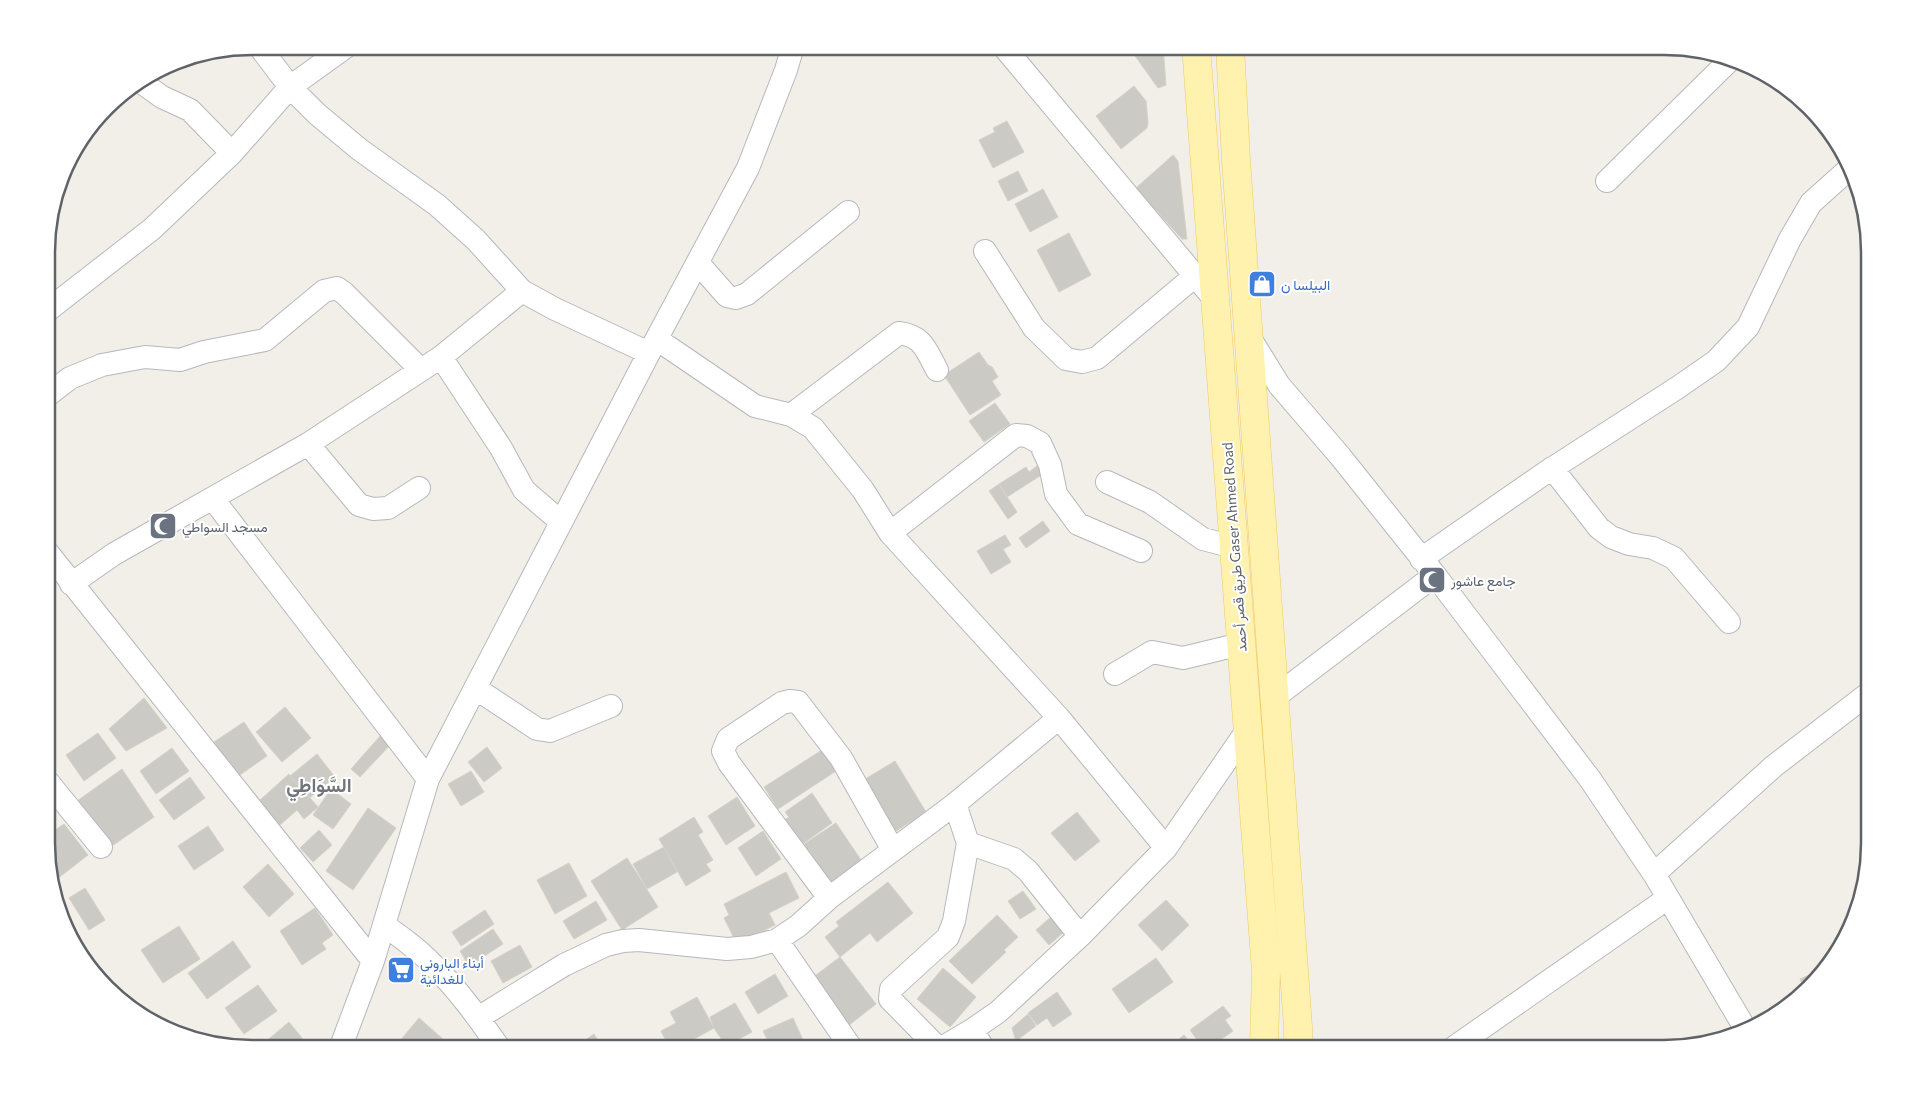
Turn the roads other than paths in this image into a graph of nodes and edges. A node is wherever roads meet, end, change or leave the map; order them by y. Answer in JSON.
{"nodes":[{"id":1,"x":266,"y":55,"type":"edge"},
{"id":2,"x":334,"y":55,"type":"edge"},
{"id":3,"x":790,"y":55,"type":"edge"},
{"id":4,"x":1011,"y":55,"type":"edge"},
{"id":5,"x":1197,"y":55,"type":"edge"},
{"id":6,"x":1230,"y":55,"type":"edge"},
{"id":7,"x":1725,"y":65,"type":"edge"},
{"id":8,"x":146,"y":86,"type":"edge"},
{"id":9,"x":290,"y":87,"type":"junction"},
{"id":10,"x":232,"y":153,"type":"junction"},
{"id":11,"x":1844,"y":173,"type":"edge"},
{"id":12,"x":1607,"y":181,"type":"dead end"},
{"id":13,"x":848,"y":212,"type":"dead end"},
{"id":14,"x":985,"y":252,"type":"dead end"},
{"id":15,"x":698,"y":263,"type":"junction"},
{"id":16,"x":1195,"y":276,"type":"junction"},
{"id":17,"x":522,"y":291,"type":"junction"},
{"id":18,"x":1216,"y":301,"type":"junction"},
{"id":19,"x":55,"y":305,"type":"edge"},
{"id":20,"x":1250,"y":338,"type":"junction"},
{"id":21,"x":653,"y":346,"type":"junction"},
{"id":22,"x":441,"y":357,"type":"junction"},
{"id":23,"x":421,"y":370,"type":"junction"},
{"id":24,"x":937,"y":370,"type":"dead end"},
{"id":25,"x":55,"y":390,"type":"edge"},
{"id":26,"x":791,"y":415,"type":"junction"},
{"id":27,"x":308,"y":444,"type":"junction"},
{"id":28,"x":1552,"y":468,"type":"junction"},
{"id":29,"x":1106,"y":482,"type":"dead end"},
{"id":30,"x":419,"y":488,"type":"dead end"},
{"id":31,"x":213,"y":498,"type":"junction"},
{"id":32,"x":561,"y":522,"type":"junction"},
{"id":33,"x":890,"y":533,"type":"junction"},
{"id":34,"x":1234,"y":547,"type":"junction"},
{"id":35,"x":1142,"y":551,"type":"dead end"},
{"id":36,"x":55,"y":562,"type":"edge"},
{"id":37,"x":1428,"y":567,"type":"junction"},
{"id":38,"x":72,"y":584,"type":"junction"},
{"id":39,"x":1729,"y":622,"type":"dead end"},
{"id":40,"x":1241,"y":644,"type":"junction"},
{"id":41,"x":1115,"y":674,"type":"dead end"},
{"id":42,"x":475,"y":688,"type":"junction"},
{"id":43,"x":1275,"y":697,"type":"junction"},
{"id":44,"x":1861,"y":699,"type":"edge"},
{"id":45,"x":611,"y":706,"type":"dead end"},
{"id":46,"x":1059,"y":718,"type":"junction"},
{"id":47,"x":1248,"y":729,"type":"junction"},
{"id":48,"x":428,"y":779,"type":"junction"},
{"id":49,"x":55,"y":791,"type":"edge"},
{"id":50,"x":954,"y":804,"type":"junction"},
{"id":51,"x":968,"y":843,"type":"junction"},
{"id":52,"x":101,"y":847,"type":"dead end"},
{"id":53,"x":1166,"y":848,"type":"junction"},
{"id":54,"x":893,"y":850,"type":"junction"},
{"id":55,"x":1654,"y":874,"type":"junction"},
{"id":56,"x":829,"y":898,"type":"junction"},
{"id":57,"x":1668,"y":898,"type":"junction"},
{"id":58,"x":384,"y":925,"type":"junction"},
{"id":59,"x":1080,"y":936,"type":"junction"},
{"id":60,"x":777,"y":940,"type":"junction"},
{"id":61,"x":373,"y":962,"type":"junction"},
{"id":62,"x":478,"y":1018,"type":"junction"},
{"id":63,"x":1742,"y":1024,"type":"edge"},
{"id":64,"x":972,"y":1030,"type":"junction"},
{"id":65,"x":343,"y":1040,"type":"edge"},
{"id":66,"x":494,"y":1040,"type":"edge"},
{"id":67,"x":846,"y":1040,"type":"edge"},
{"id":68,"x":931,"y":1040,"type":"edge"},
{"id":69,"x":954,"y":1040,"type":"edge"},
{"id":70,"x":979,"y":1040,"type":"edge"},
{"id":71,"x":1264,"y":1040,"type":"edge"},
{"id":72,"x":1298,"y":1040,"type":"edge"},
{"id":73,"x":1464,"y":1040,"type":"edge"}],
"edges":[{"from":1,"to":9,"type":"street"},
{"from":2,"to":9,"type":"street"},
{"from":3,"to":15,"type":"street"},
{"from":4,"to":16,"type":"street"},
{"from":5,"to":18,"type":"main road","name":"طريق قصر أحمد Gaser Ahmed Road"},
{"from":6,"to":20,"type":"main road"},
{"from":7,"to":12,"type":"street"},
{"from":8,"to":10,"type":"street"},
{"from":9,"to":10,"type":"street"},
{"from":9,"to":17,"type":"street"},
{"from":10,"to":19,"type":"street"},
{"from":11,"to":28,"type":"street"},
{"from":13,"to":15,"type":"street"},
{"from":14,"to":16,"type":"street"},
{"from":15,"to":21,"type":"street"},
{"from":16,"to":18,"type":"street"},
{"from":17,"to":21,"type":"street"},
{"from":17,"to":22,"type":"street"},
{"from":18,"to":34,"type":"main road","name":"طريق قصر أحمد Gaser Ahmed Road"},
{"from":20,"to":37,"type":"street"},
{"from":20,"to":43,"type":"main road"},
{"from":21,"to":26,"type":"street"},
{"from":21,"to":32,"type":"street"},
{"from":22,"to":23,"type":"street"},
{"from":22,"to":32,"type":"street"},
{"from":23,"to":25,"type":"street"},
{"from":23,"to":27,"type":"street"},
{"from":24,"to":26,"type":"street"},
{"from":26,"to":33,"type":"street"},
{"from":27,"to":30,"type":"street"},
{"from":27,"to":31,"type":"street"},
{"from":28,"to":37,"type":"street"},
{"from":28,"to":39,"type":"street"},
{"from":29,"to":34,"type":"street"},
{"from":31,"to":38,"type":"street"},
{"from":31,"to":48,"type":"street"},
{"from":32,"to":42,"type":"street"},
{"from":33,"to":35,"type":"street"},
{"from":33,"to":46,"type":"street"},
{"from":34,"to":40,"type":"main road","name":"طريق قصر أحمد Gaser Ahmed Road"},
{"from":36,"to":38,"type":"street"},
{"from":37,"to":43,"type":"street"},
{"from":37,"to":55,"type":"street"},
{"from":38,"to":61,"type":"street"},
{"from":40,"to":41,"type":"street"},
{"from":40,"to":47,"type":"main road","name":"طريق قصر أحمد Gaser Ahmed Road"},
{"from":42,"to":45,"type":"street"},
{"from":42,"to":48,"type":"street"},
{"from":43,"to":72,"type":"main road"},
{"from":44,"to":55,"type":"street"},
{"from":46,"to":50,"type":"street"},
{"from":46,"to":53,"type":"street"},
{"from":47,"to":53,"type":"street"},
{"from":47,"to":71,"type":"main road","name":"طريق قصر أحمد Gaser Ahmed Road"},
{"from":48,"to":58,"type":"street"},
{"from":49,"to":52,"type":"street"},
{"from":50,"to":51,"type":"street"},
{"from":50,"to":54,"type":"street"},
{"from":51,"to":59,"type":"street"},
{"from":51,"to":68,"type":"street"},
{"from":53,"to":59,"type":"street"},
{"from":54,"to":56,"type":"street"},
{"from":54,"to":56,"type":"street"},
{"from":55,"to":57,"type":"street"},
{"from":56,"to":60,"type":"street"},
{"from":57,"to":63,"type":"street"},
{"from":57,"to":73,"type":"street"},
{"from":58,"to":61,"type":"street"},
{"from":58,"to":62,"type":"street"},
{"from":59,"to":64,"type":"street"},
{"from":60,"to":62,"type":"street"},
{"from":60,"to":67,"type":"street"},
{"from":61,"to":65,"type":"street"},
{"from":62,"to":66,"type":"street"},
{"from":64,"to":69,"type":"street"},
{"from":64,"to":70,"type":"street"}]}
